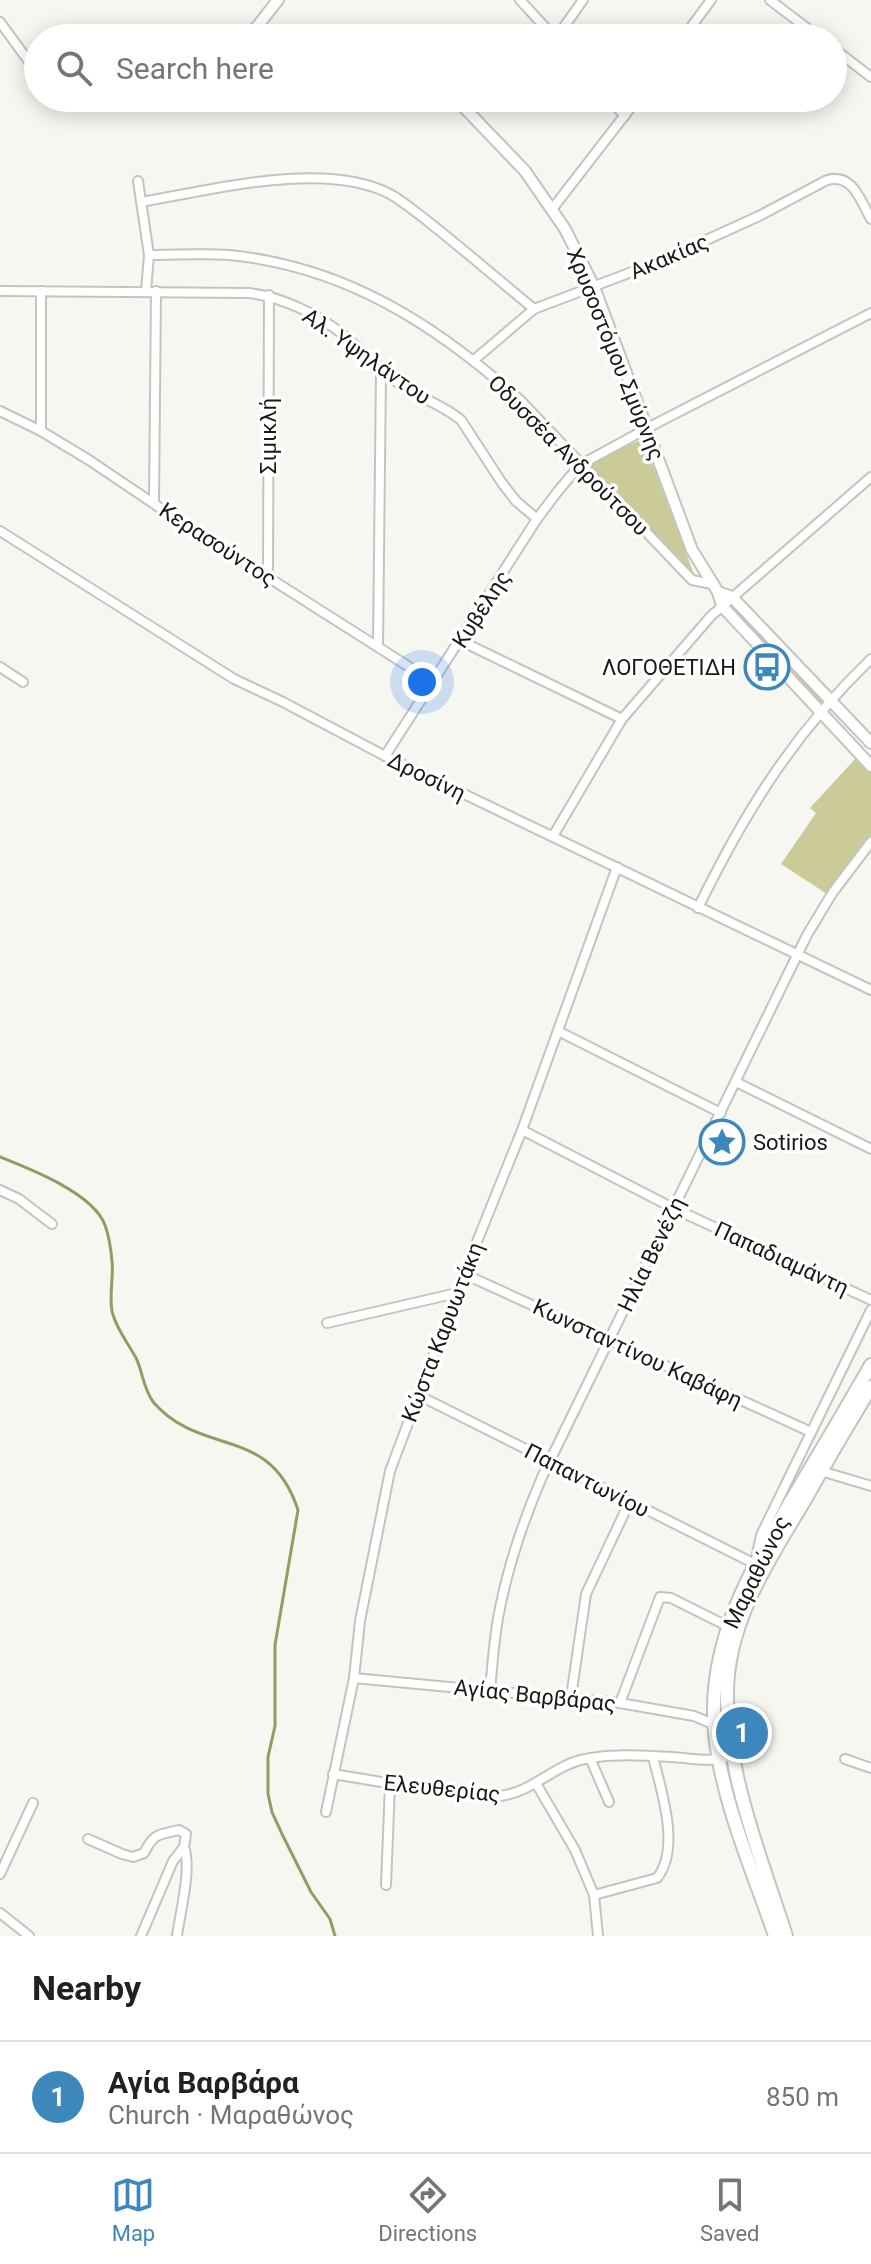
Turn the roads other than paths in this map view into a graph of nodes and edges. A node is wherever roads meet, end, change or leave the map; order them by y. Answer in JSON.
{"nodes":[{"id":1,"x":278,"y":0,"type":"edge"},
{"id":2,"x":520,"y":0,"type":"edge"},
{"id":3,"x":583,"y":0,"type":"edge"},
{"id":4,"x":711,"y":0,"type":"edge"},
{"id":5,"x":770,"y":0,"type":"edge"},
{"id":6,"x":0,"y":22,"type":"edge"},
{"id":7,"x":259,"y":24,"type":"edge"},
{"id":8,"x":542,"y":24,"type":"edge"},
{"id":9,"x":565,"y":24,"type":"edge"},
{"id":10,"x":693,"y":24,"type":"edge"},
{"id":11,"x":802,"y":24,"type":"edge"},
{"id":12,"x":24,"y":55,"type":"edge"},
{"id":13,"x":847,"y":59,"type":"edge"},
{"id":14,"x":871,"y":77,"type":"edge"},
{"id":15,"x":469,"y":112,"type":"edge"},
{"id":16,"x":621,"y":112,"type":"edge"},
{"id":17,"x":628,"y":112,"type":"edge"},
{"id":18,"x":625,"y":116,"type":"junction"},
{"id":19,"x":138,"y":181,"type":"dead end"},
{"id":20,"x":141,"y":202,"type":"junction"},
{"id":21,"x":553,"y":208,"type":"junction"},
{"id":22,"x":871,"y":219,"type":"edge"},
{"id":23,"x":149,"y":255,"type":"junction"},
{"id":24,"x":594,"y":287,"type":"junction"},
{"id":25,"x":0,"y":291,"type":"edge"},
{"id":26,"x":41,"y":291,"type":"junction"},
{"id":27,"x":151,"y":291,"type":"junction"},
{"id":28,"x":269,"y":295,"type":"junction"},
{"id":29,"x":534,"y":309,"type":"junction"},
{"id":30,"x":871,"y":313,"type":"edge"},
{"id":31,"x":474,"y":360,"type":"junction"},
{"id":32,"x":381,"y":371,"type":"junction"},
{"id":33,"x":0,"y":411,"type":"edge"},
{"id":34,"x":41,"y":431,"type":"junction"},
{"id":35,"x":647,"y":431,"type":"junction"},
{"id":36,"x":580,"y":465,"type":"junction"},
{"id":37,"x":871,"y":477,"type":"edge"},
{"id":38,"x":154,"y":502,"type":"junction"},
{"id":39,"x":537,"y":519,"type":"junction"},
{"id":40,"x":0,"y":531,"type":"edge"},
{"id":41,"x":268,"y":576,"type":"junction"},
{"id":42,"x":715,"y":588,"type":"junction"},
{"id":43,"x":732,"y":597,"type":"junction"},
{"id":44,"x":722,"y":606,"type":"junction"},
{"id":45,"x":461,"y":641,"type":"junction"},
{"id":46,"x":378,"y":646,"type":"junction"},
{"id":47,"x":871,"y":659,"type":"edge"},
{"id":48,"x":0,"y":667,"type":"edge"},
{"id":49,"x":23,"y":682,"type":"dead end"},
{"id":50,"x":433,"y":682,"type":"junction"},
{"id":51,"x":831,"y":701,"type":"junction"},
{"id":52,"x":820,"y":713,"type":"junction"},
{"id":53,"x":622,"y":719,"type":"junction"},
{"id":54,"x":871,"y":743,"type":"edge"},
{"id":55,"x":385,"y":756,"type":"junction"},
{"id":56,"x":871,"y":766,"type":"edge"},
{"id":57,"x":553,"y":836,"type":"junction"},
{"id":58,"x":871,"y":842,"type":"edge"},
{"id":59,"x":617,"y":867,"type":"junction"},
{"id":60,"x":698,"y":908,"type":"junction"},
{"id":61,"x":798,"y":954,"type":"junction"},
{"id":62,"x":871,"y":990,"type":"edge"},
{"id":63,"x":558,"y":1031,"type":"junction"},
{"id":64,"x":736,"y":1082,"type":"junction"},
{"id":65,"x":721,"y":1113,"type":"junction"},
{"id":66,"x":522,"y":1130,"type":"junction"},
{"id":67,"x":871,"y":1149,"type":"edge"},
{"id":68,"x":0,"y":1190,"type":"edge"},
{"id":69,"x":673,"y":1208,"type":"junction"},
{"id":70,"x":52,"y":1224,"type":"dead end"},
{"id":71,"x":464,"y":1274,"type":"junction"},
{"id":72,"x":457,"y":1293,"type":"junction"},
{"id":73,"x":871,"y":1300,"type":"edge"},
{"id":74,"x":871,"y":1310,"type":"edge"},
{"id":75,"x":327,"y":1323,"type":"dead end"},
{"id":76,"x":609,"y":1339,"type":"junction"},
{"id":77,"x":871,"y":1365,"type":"edge"},
{"id":78,"x":871,"y":1387,"type":"edge"},
{"id":79,"x":420,"y":1396,"type":"junction"},
{"id":80,"x":811,"y":1432,"type":"junction"},
{"id":81,"x":550,"y":1460,"type":"junction"},
{"id":82,"x":821,"y":1471,"type":"junction"},
{"id":83,"x":871,"y":1486,"type":"edge"},
{"id":84,"x":629,"y":1503,"type":"junction"},
{"id":85,"x":755,"y":1564,"type":"junction"},
{"id":86,"x":727,"y":1626,"type":"junction"},
{"id":87,"x":354,"y":1678,"type":"junction"},
{"id":88,"x":490,"y":1689,"type":"junction"},
{"id":89,"x":571,"y":1697,"type":"junction"},
{"id":90,"x":620,"y":1703,"type":"junction"},
{"id":91,"x":715,"y":1725,"type":"junction"},
{"id":92,"x":732,"y":1755,"type":"junction"},
{"id":93,"x":653,"y":1757,"type":"junction"},
{"id":94,"x":590,"y":1758,"type":"junction"},
{"id":95,"x":845,"y":1759,"type":"dead end"},
{"id":96,"x":719,"y":1761,"type":"junction"},
{"id":97,"x":871,"y":1768,"type":"edge"},
{"id":98,"x":333,"y":1774,"type":"junction"},
{"id":99,"x":390,"y":1785,"type":"junction"},
{"id":100,"x":537,"y":1785,"type":"junction"},
{"id":101,"x":609,"y":1802,"type":"dead end"},
{"id":102,"x":33,"y":1803,"type":"dead end"},
{"id":103,"x":326,"y":1812,"type":"dead end"},
{"id":104,"x":88,"y":1839,"type":"dead end"},
{"id":105,"x":184,"y":1847,"type":"junction"},
{"id":106,"x":0,"y":1874,"type":"edge"},
{"id":107,"x":386,"y":1885,"type":"dead end"},
{"id":108,"x":594,"y":1895,"type":"junction"},
{"id":109,"x":0,"y":1913,"type":"edge"},
{"id":110,"x":29,"y":1936,"type":"edge"},
{"id":111,"x":141,"y":1936,"type":"edge"},
{"id":112,"x":177,"y":1936,"type":"edge"},
{"id":113,"x":598,"y":1936,"type":"edge"},
{"id":114,"x":775,"y":1936,"type":"edge"},
{"id":115,"x":786,"y":1936,"type":"edge"}],
"edges":[{"from":1,"to":7,"type":"street"},
{"from":2,"to":8,"type":"street"},
{"from":3,"to":9,"type":"street"},
{"from":4,"to":10,"type":"street"},
{"from":5,"to":11,"type":"street"},
{"from":6,"to":12,"type":"street"},
{"from":13,"to":14,"type":"street"},
{"from":15,"to":21,"type":"street","name":"Χρυσοστόμου Σμύρνης"},
{"from":16,"to":18,"type":"street"},
{"from":17,"to":18,"type":"street"},
{"from":18,"to":21,"type":"street"},
{"from":19,"to":20,"type":"street"},
{"from":20,"to":23,"type":"street"},
{"from":20,"to":29,"type":"street"},
{"from":21,"to":24,"type":"street","name":"Χρυσοστόμου Σμύρνης"},
{"from":22,"to":24,"type":"street","name":"Ακακίας"},
{"from":23,"to":27,"type":"street"},
{"from":23,"to":31,"type":"street","name":"Οδυσσέα Ανδρούτσου"},
{"from":24,"to":29,"type":"street","name":"Ακακίας"},
{"from":24,"to":35,"type":"street","name":"Χρυσοστόμου Σμύρνης"},
{"from":25,"to":26,"type":"street","name":"Αλ. Υψηλάντου"},
{"from":26,"to":27,"type":"street","name":"Αλ. Υψηλάντου"},
{"from":26,"to":34,"type":"street"},
{"from":27,"to":28,"type":"street","name":"Αλ. Υψηλάντου"},
{"from":27,"to":38,"type":"street"},
{"from":28,"to":32,"type":"street","name":"Αλ. Υψηλάντου"},
{"from":28,"to":41,"type":"street","name":"Σιμικλή"},
{"from":29,"to":31,"type":"street","name":"Ακακίας"},
{"from":30,"to":35,"type":"street"},
{"from":31,"to":36,"type":"street","name":"Οδυσσέα Ανδρούτσου"},
{"from":32,"to":39,"type":"street","name":"Αλ. Υψηλάντου"},
{"from":32,"to":46,"type":"street"},
{"from":33,"to":34,"type":"street","name":"Κερασούντος"},
{"from":34,"to":38,"type":"street","name":"Κερασούντος"},
{"from":35,"to":36,"type":"street"},
{"from":35,"to":42,"type":"street","name":"Χρυσοστόμου Σμύρνης"},
{"from":36,"to":39,"type":"street","name":"Κυβέλης"},
{"from":36,"to":42,"type":"street","name":"Οδυσσέα Ανδρούτσου"},
{"from":37,"to":43,"type":"street"},
{"from":38,"to":41,"type":"street","name":"Κερασούντος"},
{"from":39,"to":45,"type":"street","name":"Κυβέλης"},
{"from":40,"to":55,"type":"street","name":"Δροσίνη"},
{"from":41,"to":46,"type":"street","name":"Κερασούντος"},
{"from":42,"to":43,"type":"street"},
{"from":42,"to":44,"type":"street","name":"Χρυσοστόμου Σμύρνης"},
{"from":43,"to":44,"type":"street"},
{"from":43,"to":51,"type":"street"},
{"from":44,"to":52,"type":"street","name":"Χρυσοστόμου Σμύρνης"},
{"from":44,"to":53,"type":"street"},
{"from":45,"to":50,"type":"street","name":"Κυβέλης"},
{"from":45,"to":53,"type":"street"},
{"from":46,"to":50,"type":"street","name":"Κερασούντος"},
{"from":47,"to":51,"type":"street"},
{"from":48,"to":49,"type":"street"},
{"from":50,"to":55,"type":"street","name":"Κυβέλης"},
{"from":51,"to":52,"type":"street"},
{"from":51,"to":54,"type":"street"},
{"from":52,"to":56,"type":"street","name":"Χρυσοστόμου Σμύρνης"},
{"from":52,"to":60,"type":"street"},
{"from":53,"to":57,"type":"street"},
{"from":55,"to":57,"type":"street","name":"Δροσίνη"},
{"from":57,"to":59,"type":"street","name":"Δροσίνη"},
{"from":58,"to":61,"type":"street","name":"Ηλία Βενέζη"},
{"from":59,"to":60,"type":"street","name":"Δροσίνη"},
{"from":59,"to":63,"type":"street","name":"Κώστα Καρυωτάκη"},
{"from":60,"to":61,"type":"street","name":"Δροσίνη"},
{"from":61,"to":62,"type":"street","name":"Δροσίνη"},
{"from":61,"to":64,"type":"street","name":"Ηλία Βενέζη"},
{"from":63,"to":65,"type":"street"},
{"from":63,"to":66,"type":"street","name":"Κώστα Καρυωτάκη"},
{"from":64,"to":65,"type":"street","name":"Ηλία Βενέζη"},
{"from":64,"to":67,"type":"street"},
{"from":65,"to":69,"type":"street","name":"Ηλία Βενέζη"},
{"from":66,"to":69,"type":"street","name":"Παπαδιαμάντη"},
{"from":66,"to":71,"type":"street","name":"Κώστα Καρυωτάκη"},
{"from":68,"to":70,"type":"street"},
{"from":69,"to":73,"type":"street","name":"Παπαδιαμάντη"},
{"from":69,"to":76,"type":"street","name":"Ηλία Βενέζη"},
{"from":71,"to":72,"type":"street","name":"Κώστα Καρυωτάκη"},
{"from":71,"to":76,"type":"street","name":"Κωνσταντίνου Καβάφη"},
{"from":72,"to":75,"type":"street"},
{"from":72,"to":79,"type":"street","name":"Κώστα Καρυωτάκη"},
{"from":74,"to":80,"type":"street"},
{"from":76,"to":80,"type":"street","name":"Κωνσταντίνου Καβάφη"},
{"from":76,"to":81,"type":"street","name":"Ηλία Βενέζη"},
{"from":77,"to":85,"type":"main road","name":"Μαραθώνος"},
{"from":78,"to":82,"type":"main road","name":"Μαραθώνος"},
{"from":79,"to":81,"type":"street","name":"Παπαντωνίου"},
{"from":79,"to":87,"type":"street","name":"Κώστα Καρυωτάκη"},
{"from":80,"to":85,"type":"street"},
{"from":81,"to":84,"type":"street","name":"Παπαντωνίου"},
{"from":81,"to":88,"type":"street","name":"Ηλία Βενέζη"},
{"from":82,"to":83,"type":"street"},
{"from":82,"to":92,"type":"main road","name":"Μαραθώνος"},
{"from":84,"to":85,"type":"street","name":"Παπαντωνίου"},
{"from":84,"to":89,"type":"street"},
{"from":85,"to":86,"type":"main road","name":"Μαραθώνος"},
{"from":86,"to":90,"type":"street"},
{"from":86,"to":91,"type":"main road","name":"Μαραθώνος"},
{"from":87,"to":88,"type":"street","name":"Αγίας Βαρβάρας"},
{"from":87,"to":98,"type":"street","name":"Κώστα Καρυωτάκη"},
{"from":88,"to":89,"type":"street","name":"Αγίας Βαρβάρας"},
{"from":89,"to":90,"type":"street","name":"Αγίας Βαρβάρας"},
{"from":90,"to":91,"type":"street","name":"Αγίας Βαρβάρας"},
{"from":91,"to":96,"type":"main road","name":"Μαραθώνος"},
{"from":92,"to":96,"type":"street","name":"Ελευθερίας"},
{"from":92,"to":115,"type":"main road","name":"Μαραθώνος"},
{"from":93,"to":94,"type":"street","name":"Ελευθερίας"},
{"from":93,"to":96,"type":"street","name":"Ελευθερίας"},
{"from":93,"to":108,"type":"street"},
{"from":94,"to":100,"type":"street","name":"Ελευθερίας"},
{"from":94,"to":101,"type":"street"},
{"from":95,"to":97,"type":"street"},
{"from":96,"to":114,"type":"main road","name":"Μαραθώνος"},
{"from":98,"to":99,"type":"street","name":"Ελευθερίας"},
{"from":98,"to":103,"type":"street","name":"Κώστα Καρυωτάκη"},
{"from":99,"to":100,"type":"street","name":"Ελευθερίας"},
{"from":99,"to":107,"type":"street"},
{"from":100,"to":108,"type":"street"},
{"from":102,"to":106,"type":"street"},
{"from":104,"to":105,"type":"street"},
{"from":105,"to":111,"type":"street"},
{"from":105,"to":112,"type":"street"},
{"from":108,"to":113,"type":"street"},
{"from":109,"to":110,"type":"street"}]}
